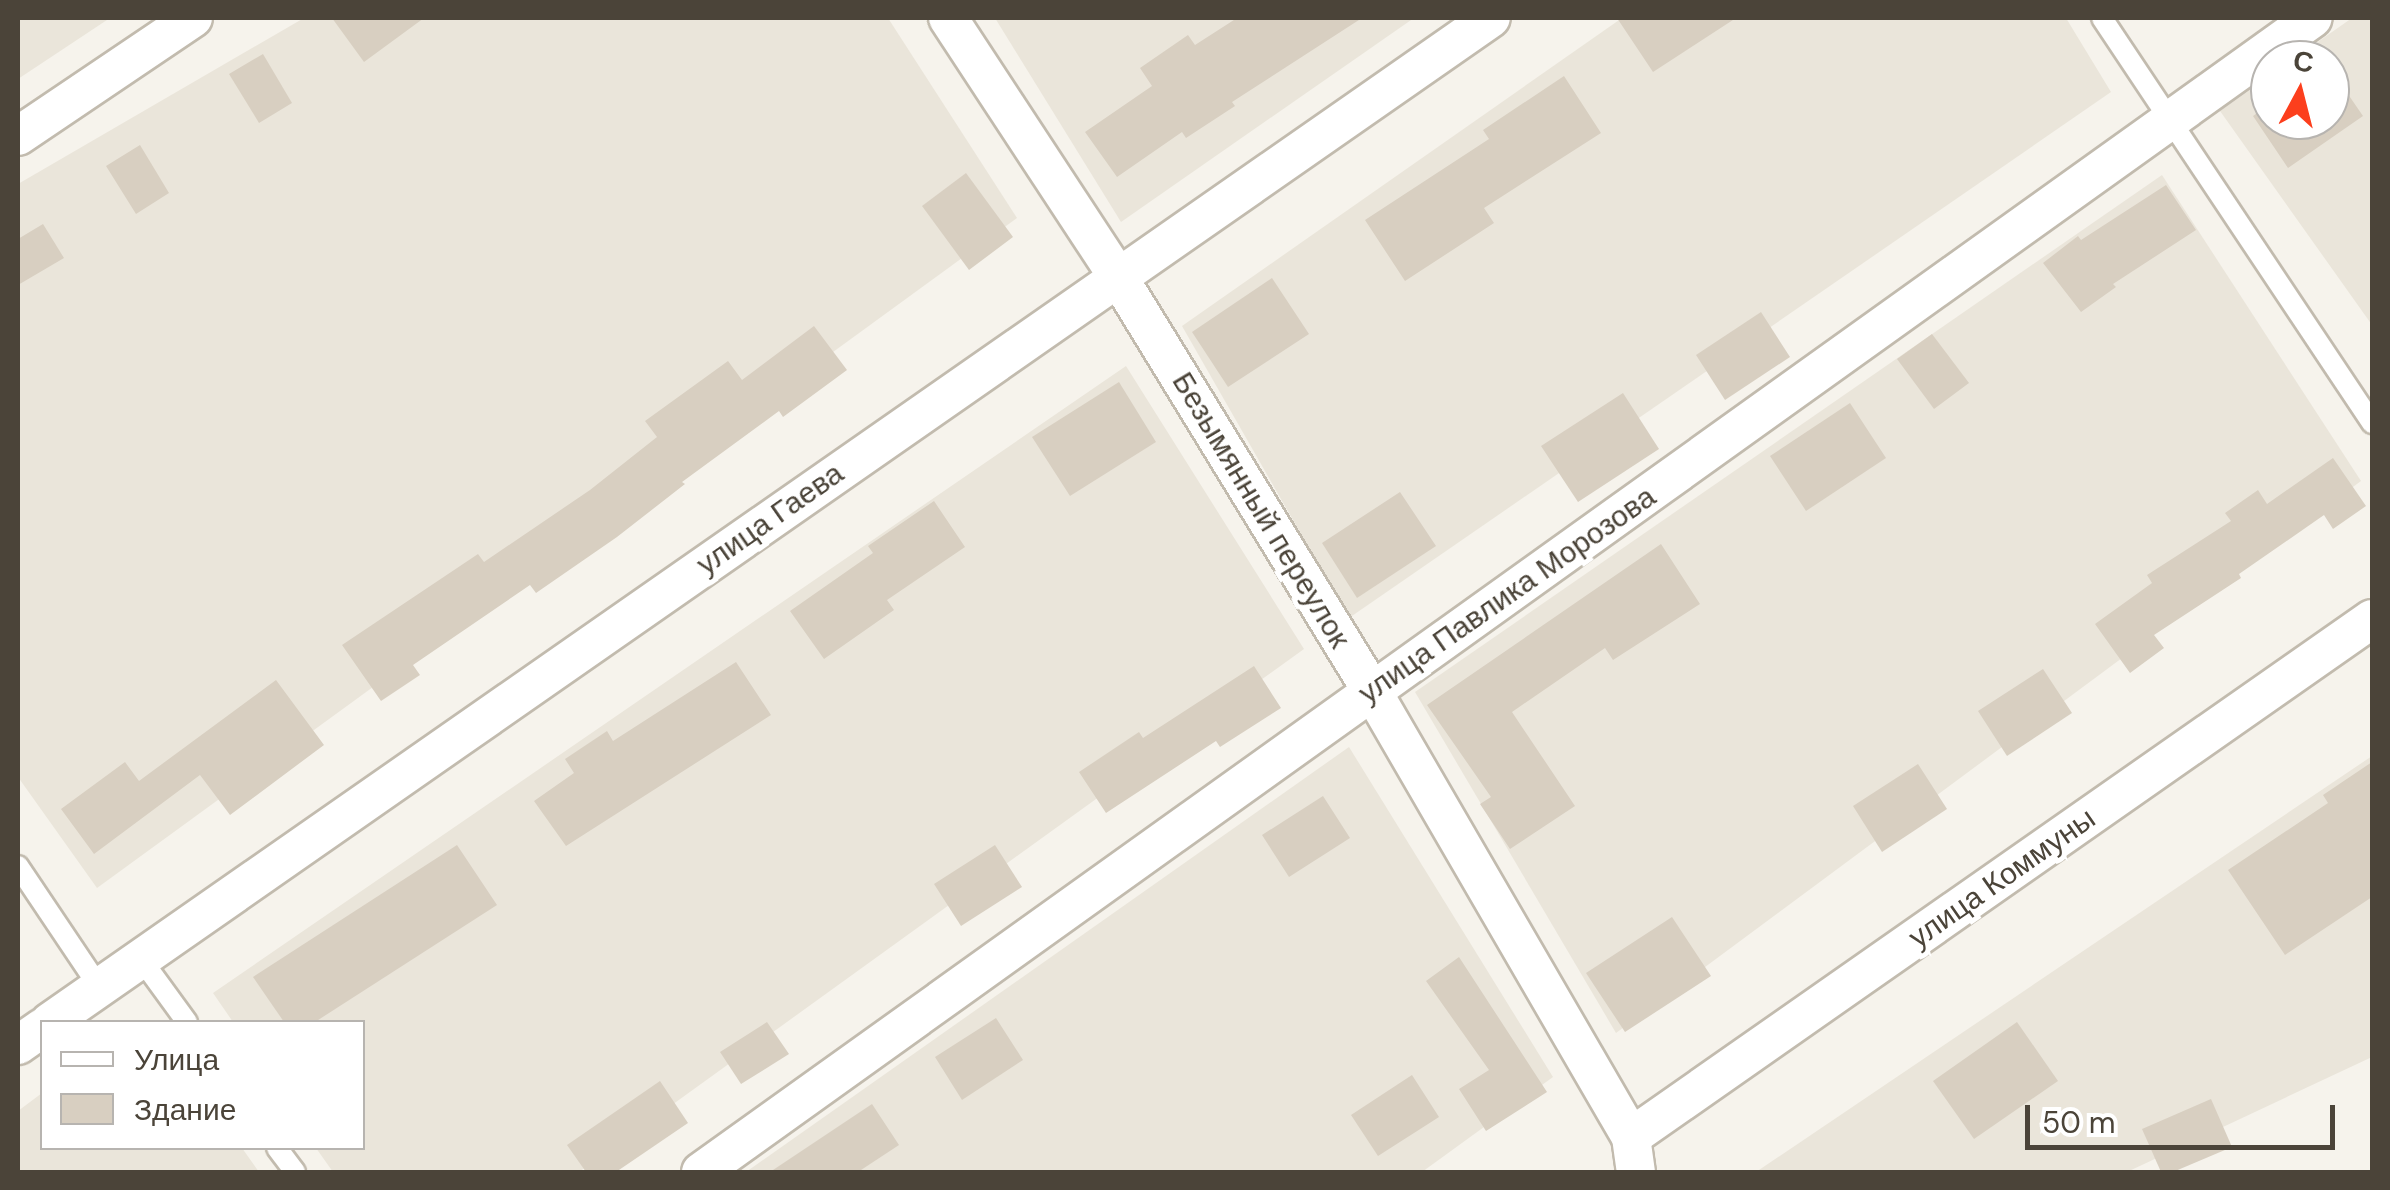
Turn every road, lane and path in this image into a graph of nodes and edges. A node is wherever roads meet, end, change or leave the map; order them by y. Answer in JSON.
{"nodes":[{"id":1,"x":193,"y":18,"type":"edge"},
{"id":2,"x":948,"y":18,"type":"edge"},
{"id":3,"x":1491,"y":18,"type":"edge"},
{"id":4,"x":2102,"y":18,"type":"edge"},
{"id":5,"x":2313,"y":18,"type":"edge"},
{"id":6,"x":2171,"y":123,"type":"junction"},
{"id":7,"x":18,"y":136,"type":"edge"},
{"id":8,"x":1118,"y":275,"type":"junction"},
{"id":9,"x":2372,"y":424,"type":"edge"},
{"id":10,"x":2372,"y":618,"type":"edge"},
{"id":11,"x":1372,"y":691,"type":"junction"},
{"id":12,"x":18,"y":866,"type":"edge"},
{"id":13,"x":141,"y":959,"type":"junction"},
{"id":14,"x":100,"y":988,"type":"junction"},
{"id":15,"x":53,"y":1020,"type":"edge"},
{"id":16,"x":186,"y":1020,"type":"edge"},
{"id":17,"x":40,"y":1029,"type":"edge"},
{"id":18,"x":18,"y":1045,"type":"edge"},
{"id":19,"x":278,"y":1150,"type":"edge"},
{"id":20,"x":1634,"y":1155,"type":"edge"},
{"id":21,"x":295,"y":1172,"type":"edge"},
{"id":22,"x":701,"y":1172,"type":"edge"}],
"edges":[{"from":1,"to":7,"type":"street"},
{"from":2,"to":8,"type":"street","name":"Безымянный переулок"},
{"from":3,"to":8,"type":"street","name":"улица Гаева"},
{"from":4,"to":6,"type":"lane"},
{"from":5,"to":6,"type":"street","name":"улица Павлика Морозова"},
{"from":6,"to":9,"type":"lane"},
{"from":6,"to":11,"type":"street","name":"улица Павлика Морозова"},
{"from":8,"to":11,"type":"street","name":"Безымянный переулок"},
{"from":8,"to":13,"type":"street","name":"улица Гаева"},
{"from":10,"to":20,"type":"street","name":"улица Коммуны"},
{"from":11,"to":20,"type":"street","name":"Безымянный переулок"},
{"from":11,"to":22,"type":"street","name":"улица Павлика Морозова"},
{"from":12,"to":14,"type":"lane"},
{"from":13,"to":14,"type":"street","name":"улица Гаева"},
{"from":13,"to":16,"type":"lane"},
{"from":14,"to":15,"type":"street","name":"улица Гаева"},
{"from":17,"to":18,"type":"street"},
{"from":19,"to":21,"type":"lane"}]}
